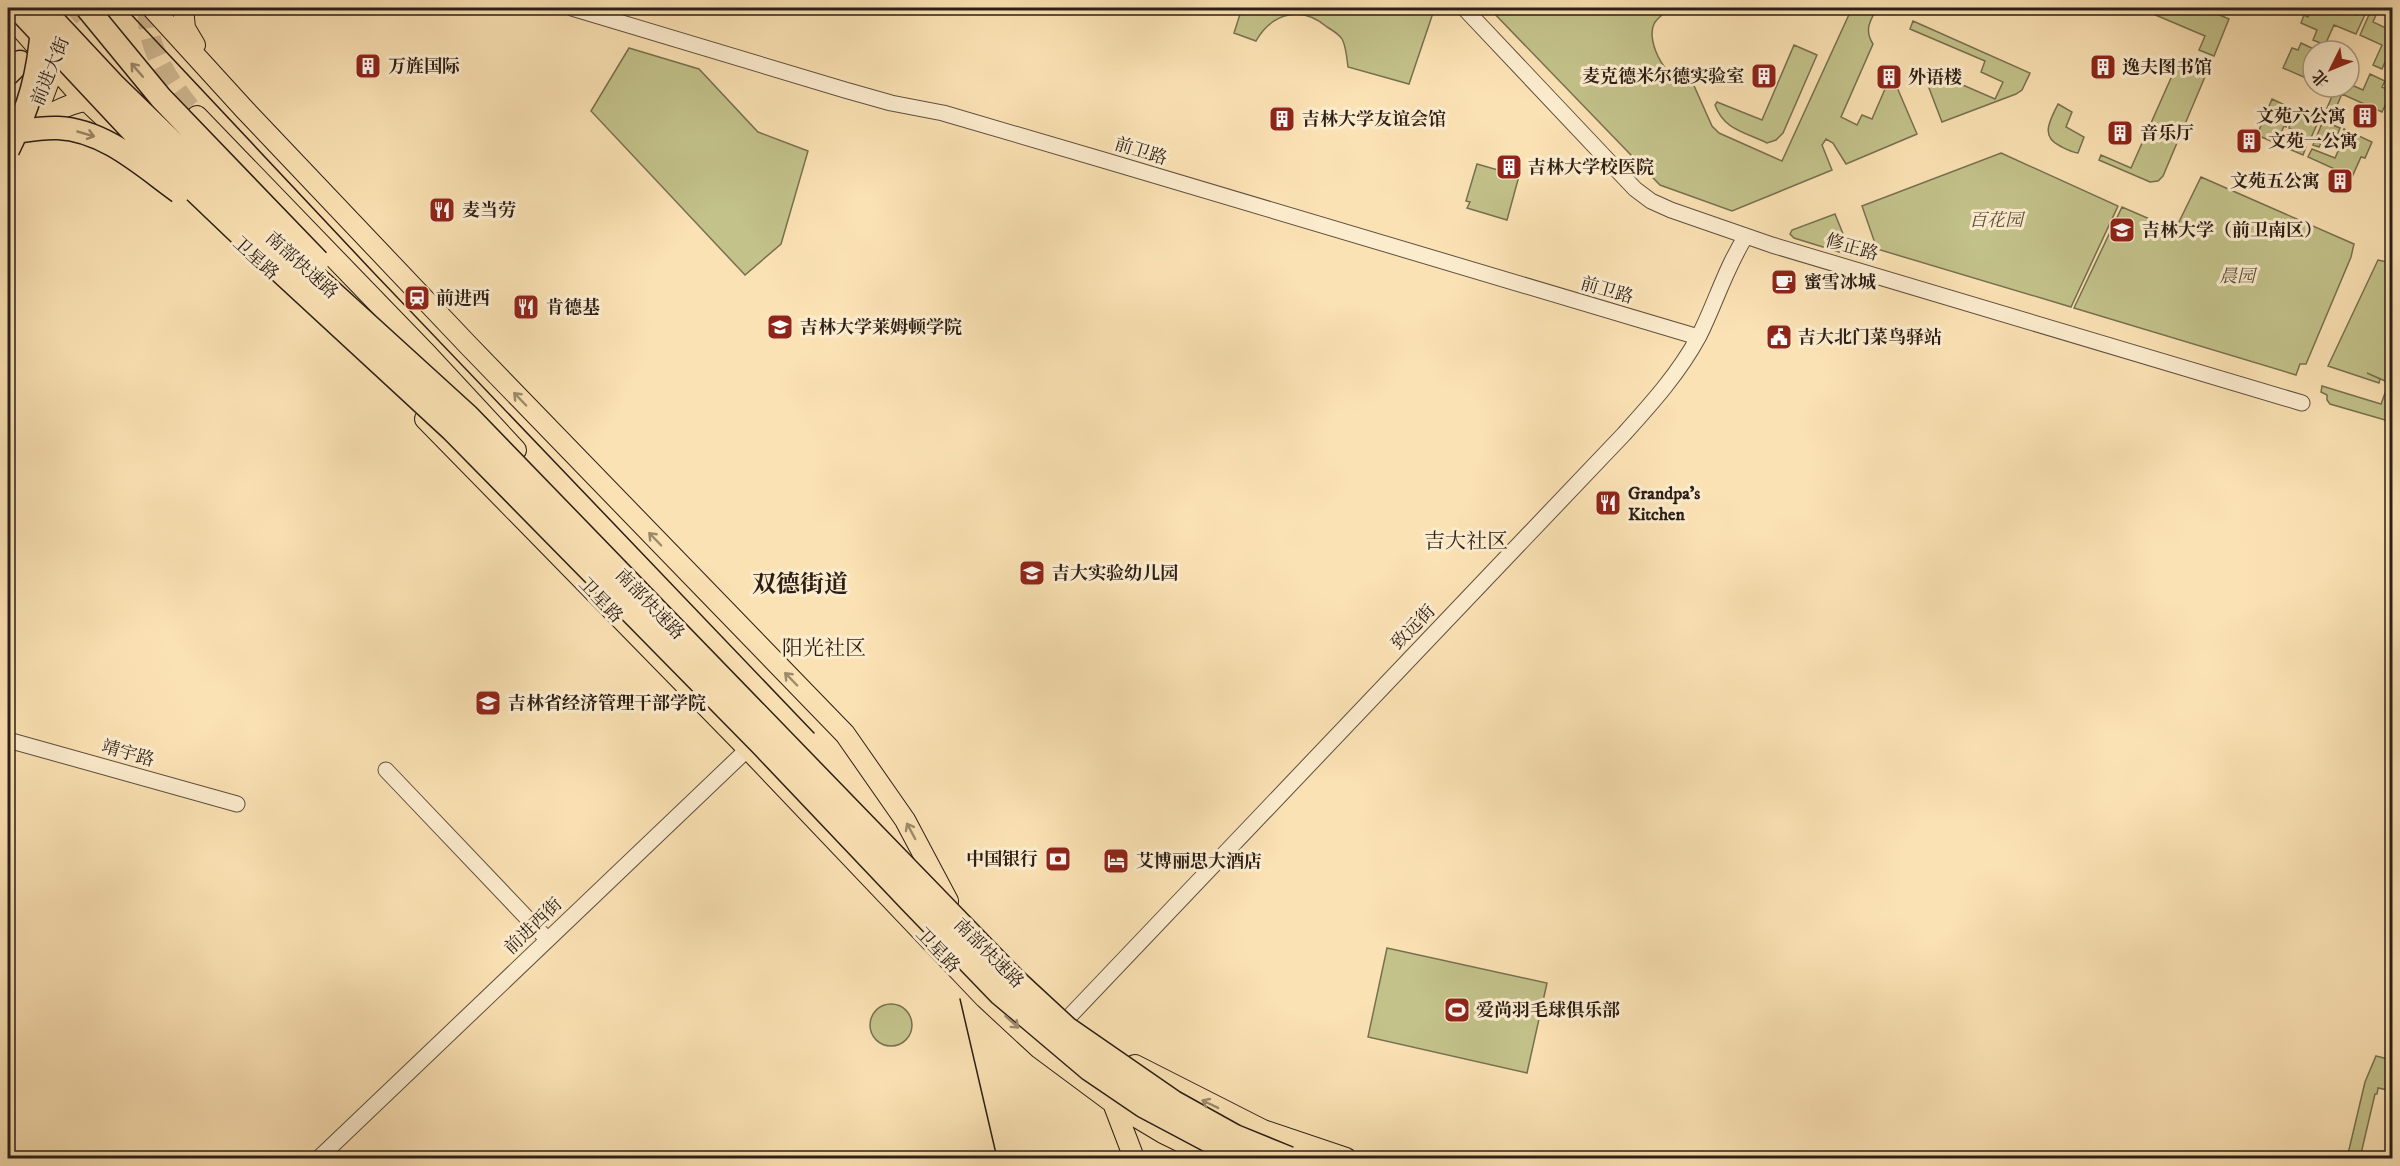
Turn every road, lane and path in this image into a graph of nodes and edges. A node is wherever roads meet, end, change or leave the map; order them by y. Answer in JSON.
{"nodes":[{"id":1,"x":8,"y":8,"type":"edge"},
{"id":2,"x":17,"y":8,"type":"edge"},
{"id":3,"x":87,"y":8,"type":"edge"},
{"id":4,"x":152,"y":8,"type":"edge"},
{"id":5,"x":183,"y":8,"type":"edge"},
{"id":6,"x":572,"y":8,"type":"edge"},
{"id":7,"x":1464,"y":8,"type":"edge"},
{"id":8,"x":52,"y":11,"type":"edge"},
{"id":9,"x":8,"y":14,"type":"edge"},
{"id":10,"x":55,"y":68,"type":"junction"},
{"id":11,"x":208,"y":68,"type":"junction"},
{"id":12,"x":86,"y":101,"type":"junction"},
{"id":13,"x":197,"y":116,"type":"tunnel mouth"},
{"id":14,"x":8,"y":142,"type":"edge"},
{"id":15,"x":1746,"y":236,"type":"junction"},
{"id":16,"x":245,"y":239,"type":"junction"},
{"id":17,"x":1698,"y":337,"type":"junction"},
{"id":18,"x":2302,"y":403,"type":"dead end"},
{"id":19,"x":468,"y":416,"type":"junction"},
{"id":20,"x":573,"y":512,"type":"junction"},
{"id":21,"x":776,"y":722,"type":"junction"},
{"id":22,"x":8,"y":740,"type":"edge"},
{"id":23,"x":748,"y":749,"type":"junction"},
{"id":24,"x":386,"y":770,"type":"dead end"},
{"id":25,"x":237,"y":804,"type":"dead end"},
{"id":26,"x":948,"y":902,"type":"junction"},
{"id":27,"x":547,"y":939,"type":"junction"},
{"id":28,"x":1068,"y":1018,"type":"junction"},
{"id":29,"x":1113,"y":1103,"type":"junction"},
{"id":30,"x":1263,"y":1130,"type":"junction"},
{"id":31,"x":319,"y":1158,"type":"edge"},
{"id":32,"x":1134,"y":1158,"type":"edge"},
{"id":33,"x":1214,"y":1158,"type":"edge"},
{"id":34,"x":1239,"y":1158,"type":"edge"},
{"id":35,"x":1250,"y":1158,"type":"edge"},
{"id":36,"x":1288,"y":1158,"type":"edge"},
{"id":37,"x":1346,"y":1158,"type":"edge"}],
"edges":[{"from":1,"to":8,"type":"main road","name":"前进大街"},
{"from":2,"to":16,"type":"highway","name":"南部快速路","bridge":true},
{"from":19,"to":3,"type":"highway","one_way":true,"bridge":true},
{"from":4,"to":11,"type":"main road","name":"卫星路"},
{"from":5,"to":11,"type":"main road"},
{"from":6,"to":17,"type":"street","name":"前卫路"},
{"from":7,"to":15,"type":"street","name":"修正路"},
{"from":8,"to":10,"type":"main road","name":"前进大街"},
{"from":8,"to":14,"type":"highway","bridge":true},
{"from":8,"to":19,"type":"highway","name":"南部快速路","bridge":true},
{"from":8,"to":20,"type":"main road","name":"卫星路"},
{"from":9,"to":10,"type":"main road","name":"卫星路"},
{"from":10,"to":12,"type":"main road","name":"卫星路"},
{"from":10,"to":14,"type":"main road","name":"前进大街"},
{"from":26,"to":11,"type":"main road","name":"卫星路","one_way":true},
{"from":12,"to":14,"type":"main road"},
{"from":12,"to":23,"type":"main road","name":"卫星路"},
{"from":13,"to":20,"type":"main road"},
{"from":14,"to":16,"type":"highway","one_way":true,"bridge":true},
{"from":15,"to":17,"type":"street","name":"致远街"},
{"from":15,"to":18,"type":"street","name":"修正路"},
{"from":16,"to":34,"type":"highway","name":"南部快速路","bridge":true},
{"from":17,"to":28,"type":"street","name":"致远街"},
{"from":19,"to":36,"type":"highway","name":"南部快速路","bridge":true},
{"from":20,"to":21,"type":"main road","name":"卫星路"},
{"from":21,"to":23,"type":"street","name":"前进西街"},
{"from":21,"to":26,"type":"main road","name":"卫星路"},
{"from":22,"to":25,"type":"street","name":"靖宇路"},
{"from":23,"to":27,"type":"street","name":"前进西街"},
{"from":23,"to":29,"type":"main road","name":"卫星路","one_way":true},
{"from":24,"to":27,"type":"street"},
{"from":26,"to":28,"type":"main road","name":"卫星路"},
{"from":27,"to":31,"type":"street","name":"前进西街"},
{"from":30,"to":28,"type":"main road","name":"卫星路","one_way":true},
{"from":29,"to":32,"type":"main road"},
{"from":29,"to":33,"type":"main road","name":"卫星路"},
{"from":30,"to":34,"type":"main road"},
{"from":30,"to":35,"type":"main road"},
{"from":30,"to":37,"type":"main road","name":"卫星路"}]}
